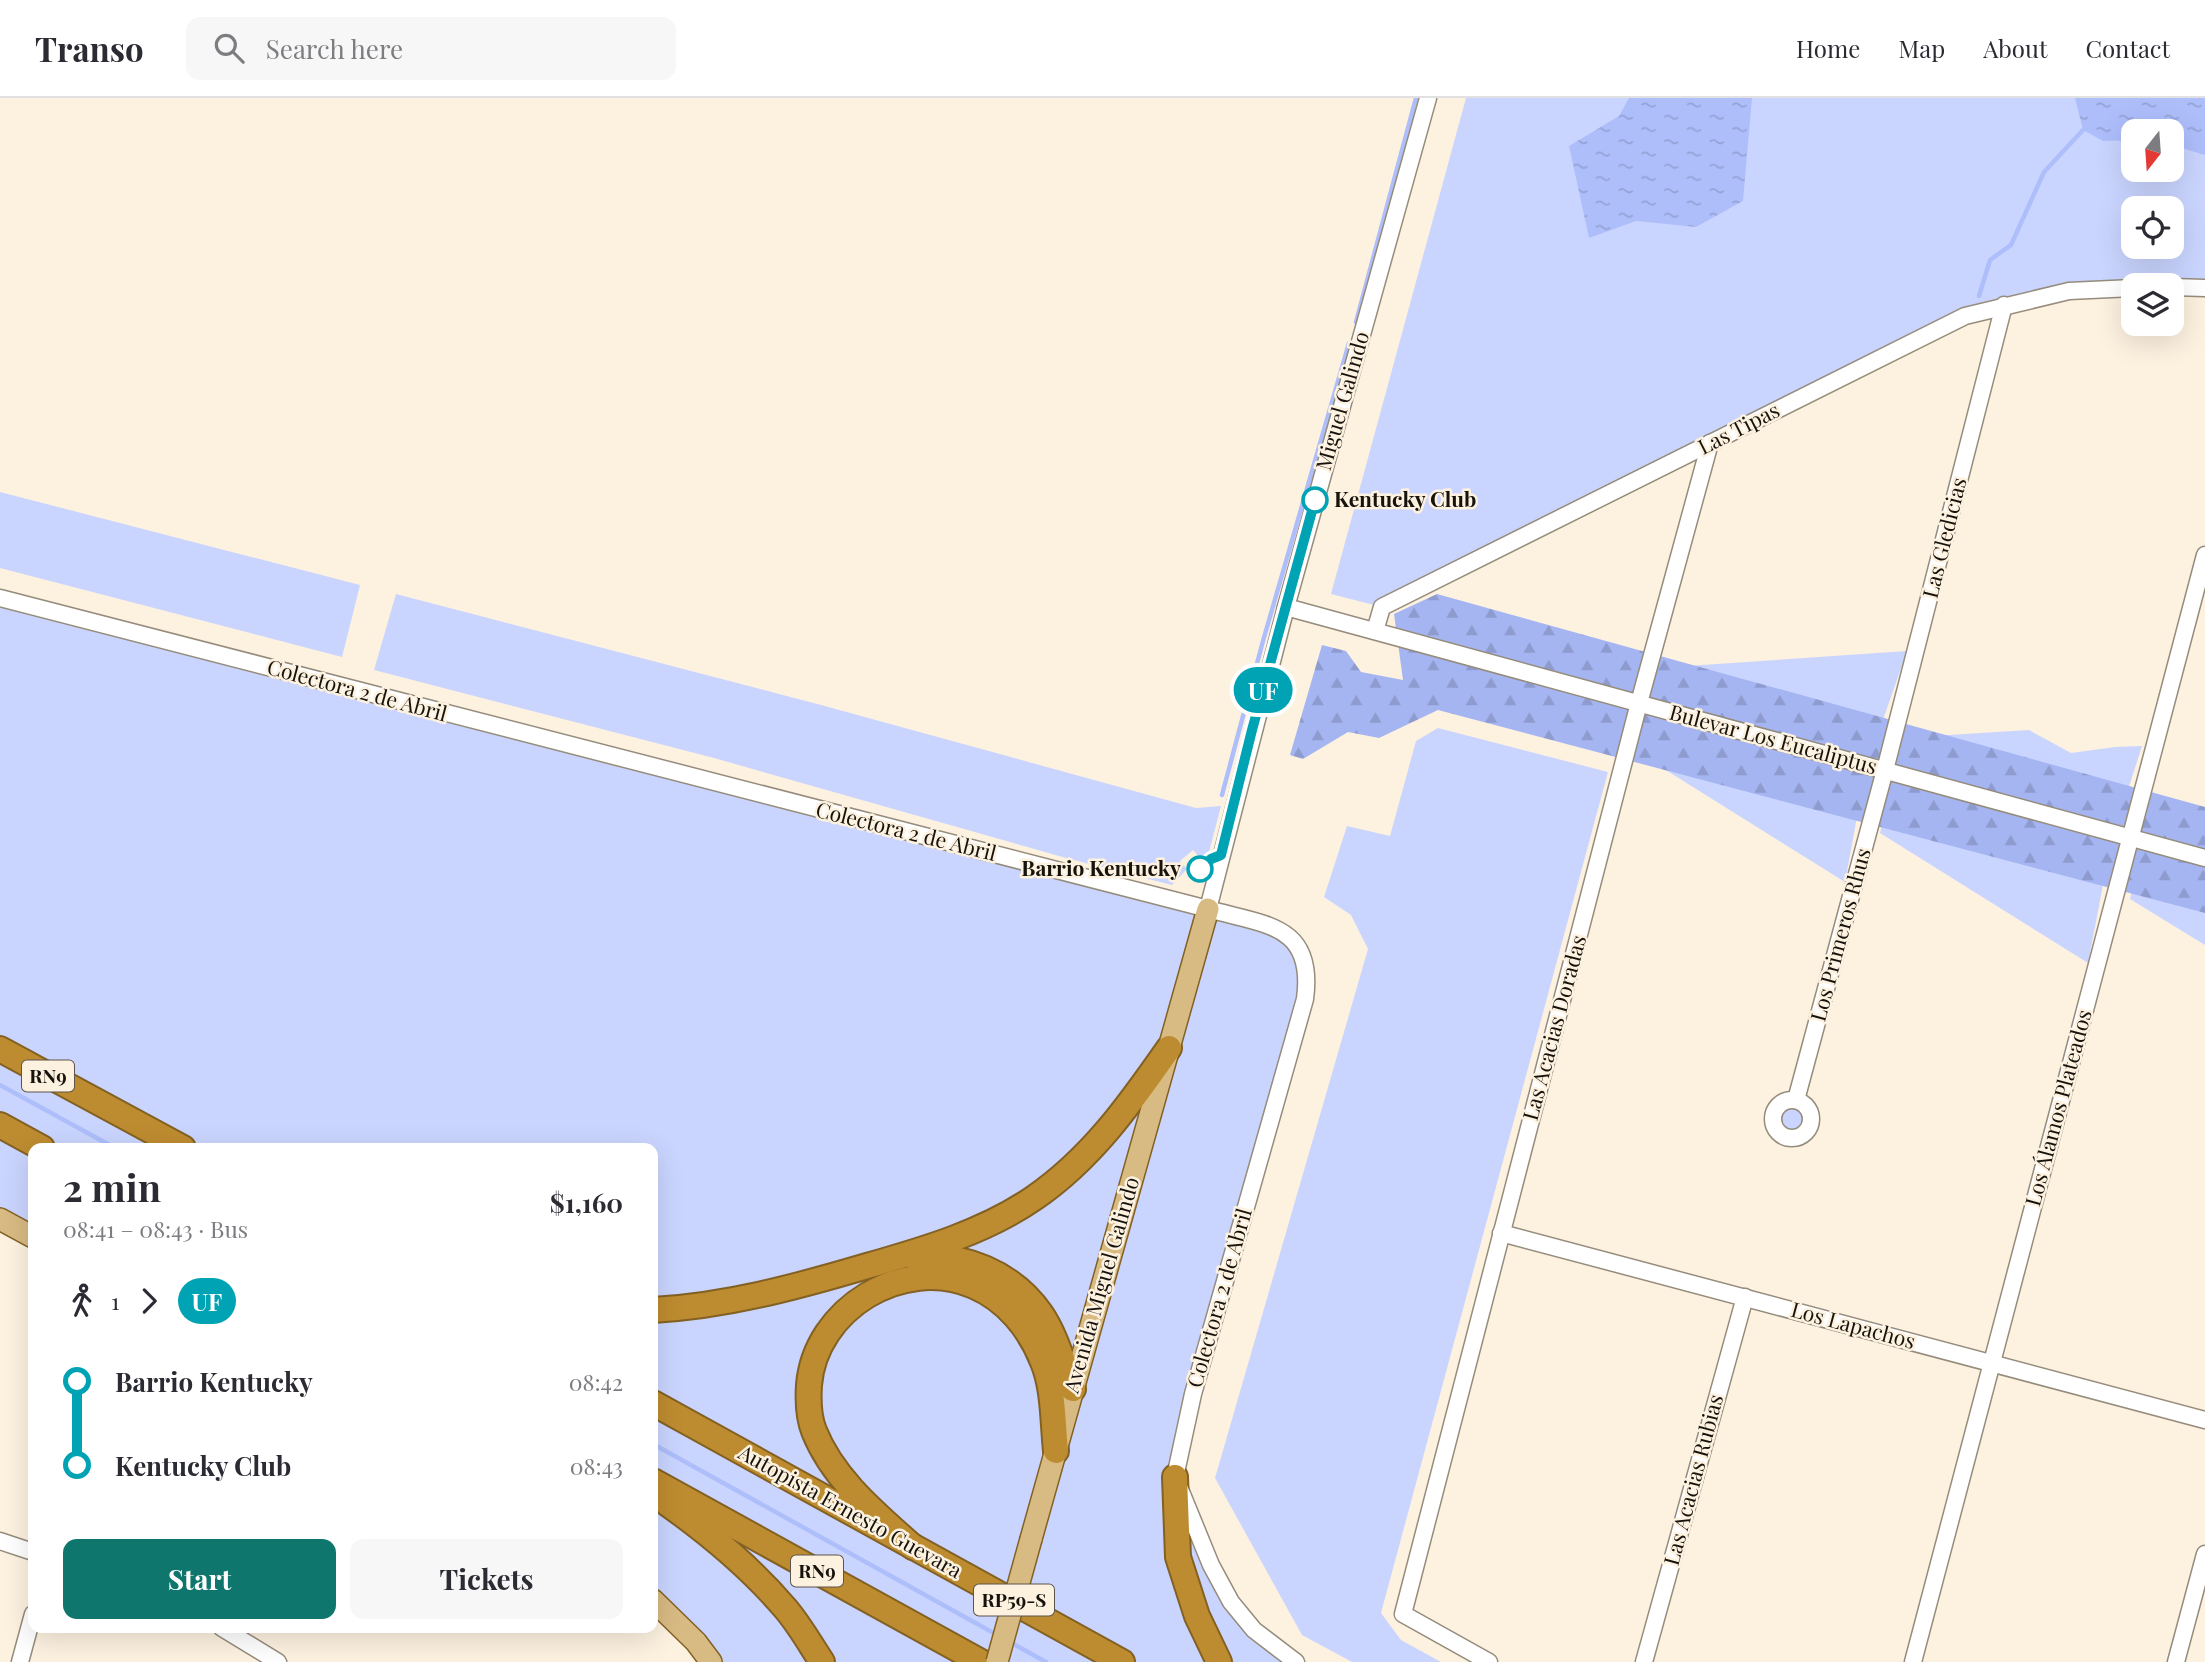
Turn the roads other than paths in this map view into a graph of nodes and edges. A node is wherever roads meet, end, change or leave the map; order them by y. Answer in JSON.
{"nodes":[{"id":1,"x":1427,"y":98,"type":"edge"},
{"id":2,"x":2184,"y":287,"type":"edge"},
{"id":3,"x":2205,"y":288,"type":"edge"},
{"id":4,"x":2121,"y":289,"type":"edge"},
{"id":5,"x":2004,"y":305,"type":"junction"},
{"id":6,"x":1710,"y":443,"type":"junction"},
{"id":7,"x":2205,"y":555,"type":"edge"},
{"id":8,"x":0,"y":598,"type":"edge"},
{"id":9,"x":1286,"y":607,"type":"junction"},
{"id":10,"x":1375,"y":631,"type":"junction"},
{"id":11,"x":1639,"y":703,"type":"junction"},
{"id":12,"x":1885,"y":770,"type":"junction"},
{"id":13,"x":2130,"y":837,"type":"junction"},
{"id":14,"x":2205,"y":858,"type":"edge"},
{"id":15,"x":1208,"y":909,"type":"junction"},
{"id":16,"x":1169,"y":1048,"type":"junction"},
{"id":17,"x":0,"y":1049,"type":"edge"},
{"id":18,"x":1796,"y":1100,"type":"dead end"},
{"id":19,"x":0,"y":1125,"type":"edge"},
{"id":20,"x":33,"y":1143,"type":"edge"},
{"id":21,"x":174,"y":1143,"type":"edge"},
{"id":22,"x":0,"y":1219,"type":"edge"},
{"id":23,"x":1502,"y":1233,"type":"junction"},
{"id":24,"x":28,"y":1234,"type":"edge"},
{"id":25,"x":896,"y":1258,"type":"junction"},
{"id":26,"x":1745,"y":1297,"type":"junction"},
{"id":27,"x":658,"y":1310,"type":"edge"},
{"id":28,"x":1992,"y":1363,"type":"junction"},
{"id":29,"x":1073,"y":1389,"type":"junction"},
{"id":30,"x":658,"y":1406,"type":"edge"},
{"id":31,"x":2205,"y":1420,"type":"edge"},
{"id":32,"x":1056,"y":1451,"type":"junction"},
{"id":33,"x":1175,"y":1477,"type":"junction"},
{"id":34,"x":658,"y":1484,"type":"edge"},
{"id":35,"x":658,"y":1497,"type":"edge"},
{"id":36,"x":0,"y":1541,"type":"edge"},
{"id":37,"x":913,"y":1547,"type":"junction"},
{"id":38,"x":28,"y":1550,"type":"edge"},
{"id":39,"x":2205,"y":1554,"type":"edge"},
{"id":40,"x":658,"y":1605,"type":"edge"},
{"id":41,"x":28,"y":1632,"type":"edge"},
{"id":42,"x":230,"y":1633,"type":"edge"},
{"id":43,"x":20,"y":1662,"type":"edge"},
{"id":44,"x":278,"y":1662,"type":"edge"},
{"id":45,"x":711,"y":1662,"type":"edge"},
{"id":46,"x":822,"y":1662,"type":"edge"},
{"id":47,"x":981,"y":1662,"type":"edge"},
{"id":48,"x":997,"y":1662,"type":"edge"},
{"id":49,"x":1122,"y":1662,"type":"edge"},
{"id":50,"x":1219,"y":1662,"type":"edge"},
{"id":51,"x":1296,"y":1662,"type":"edge"},
{"id":52,"x":1489,"y":1662,"type":"edge"},
{"id":53,"x":1644,"y":1662,"type":"edge"},
{"id":54,"x":1913,"y":1662,"type":"edge"},
{"id":55,"x":2176,"y":1662,"type":"edge"}],
"edges":[{"from":1,"to":9,"type":"street","name":"Miguel Galindo"},
{"from":2,"to":3,"type":"street"},
{"from":4,"to":5,"type":"street","name":"Las Tipas"},
{"from":5,"to":6,"type":"street","name":"Las Tipas"},
{"from":5,"to":12,"type":"street","name":"Las Gledicias"},
{"from":6,"to":10,"type":"street","name":"Las Tipas"},
{"from":6,"to":11,"type":"street","name":"Las Acacias Doradas"},
{"from":7,"to":13,"type":"street","name":"Los Álamos Plateados"},
{"from":8,"to":15,"type":"street","name":"Colectora 2 de Abril"},
{"from":9,"to":10,"type":"street","name":"Bulevar Los Eucaliptus"},
{"from":9,"to":15,"type":"street","name":"Miguel Galindo"},
{"from":10,"to":11,"type":"street","name":"Bulevar Los Eucaliptus"},
{"from":11,"to":12,"type":"street","name":"Bulevar Los Eucaliptus"},
{"from":11,"to":23,"type":"street","name":"Las Acacias Doradas"},
{"from":12,"to":13,"type":"street","name":"Bulevar Los Eucaliptus"},
{"from":12,"to":18,"type":"street","name":"Los Primeros Rhus"},
{"from":13,"to":14,"type":"street","name":"Bulevar Los Eucaliptus"},
{"from":13,"to":28,"type":"street","name":"Los Álamos Plateados"},
{"from":15,"to":16,"type":"main road","name":"Avenida Miguel Galindo","number":"RP59-S"},
{"from":15,"to":33,"type":"street","name":"Colectora 2 de Abril"},
{"from":16,"to":25,"type":"highway"},
{"from":16,"to":29,"type":"main road","name":"Avenida Miguel Galindo","number":"RP59-S"},
{"from":17,"to":21,"type":"highway","number":"RN9"},
{"from":19,"to":20,"type":"highway"},
{"from":22,"to":24,"type":"main road"},
{"from":23,"to":26,"type":"street","name":"Los Lapachos"},
{"from":23,"to":52,"type":"street","name":"Las Acacias Doradas"},
{"from":25,"to":27,"type":"highway"},
{"from":25,"to":29,"type":"highway"},
{"from":26,"to":28,"type":"street","name":"Los Lapachos"},
{"from":26,"to":53,"type":"street","name":"Las Acacias Rubias"},
{"from":28,"to":31,"type":"street","name":"Los Lapachos"},
{"from":28,"to":54,"type":"street","name":"Los Álamos Plateados"},
{"from":29,"to":32,"type":"main road","name":"Avenida Miguel Galindo","number":"RP59-S"},
{"from":30,"to":37,"type":"highway","name":"Autopista Ernesto Guevara"},
{"from":32,"to":37,"type":"highway"},
{"from":32,"to":48,"type":"main road","name":"Avenida Miguel Galindo","number":"RP59-S","bridge":true},
{"from":33,"to":50,"type":"highway"},
{"from":33,"to":51,"type":"street"},
{"from":34,"to":47,"type":"highway","number":"RN9"},
{"from":35,"to":46,"type":"highway"},
{"from":36,"to":38,"type":"street"},
{"from":37,"to":49,"type":"highway","name":"Autopista Ernesto Guevara"},
{"from":39,"to":55,"type":"street"},
{"from":40,"to":45,"type":"main road"},
{"from":41,"to":43,"type":"street"},
{"from":42,"to":44,"type":"street"}]}
